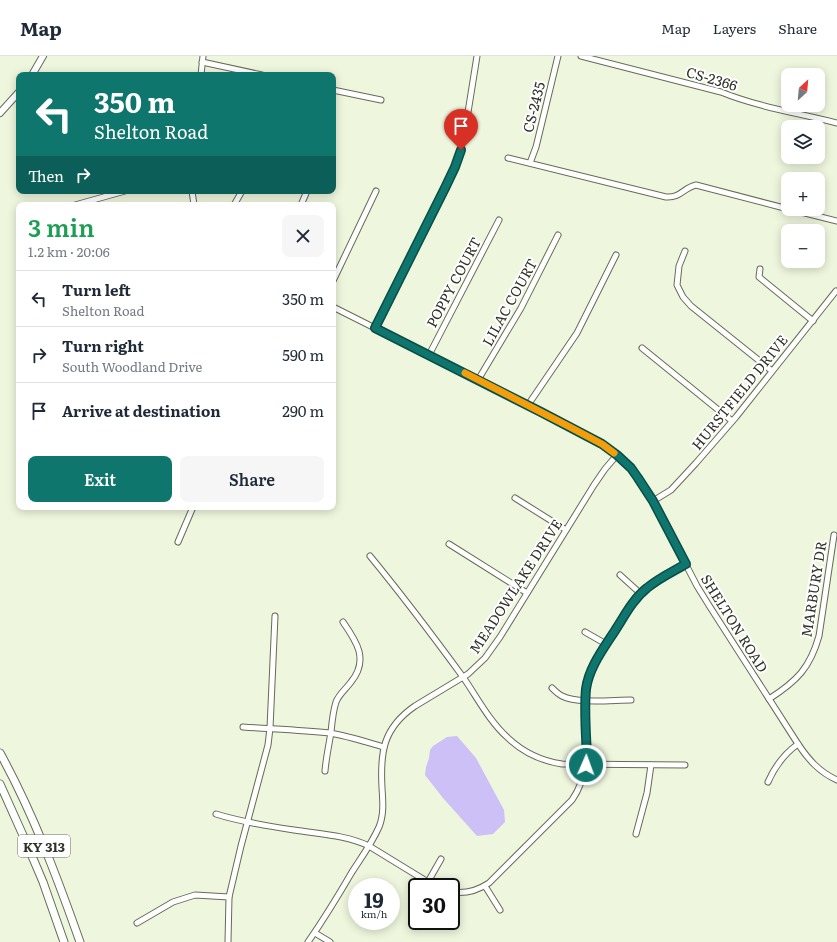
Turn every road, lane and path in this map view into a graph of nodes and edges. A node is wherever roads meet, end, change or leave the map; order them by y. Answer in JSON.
{"nodes":[{"id":1,"x":43,"y":56,"type":"edge"},
{"id":2,"x":203,"y":56,"type":"edge"},
{"id":3,"x":478,"y":56,"type":"edge"},
{"id":4,"x":558,"y":56,"type":"edge"},
{"id":5,"x":581,"y":56,"type":"edge"},
{"id":6,"x":202,"y":62,"type":"junction"},
{"id":7,"x":34,"y":72,"type":"edge"},
{"id":8,"x":201,"y":72,"type":"edge"},
{"id":9,"x":248,"y":72,"type":"edge"},
{"id":10,"x":336,"y":91,"type":"edge"},
{"id":11,"x":16,"y":95,"type":"edge"},
{"id":12,"x":381,"y":100,"type":"dead end"},
{"id":13,"x":0,"y":113,"type":"edge"},
{"id":14,"x":837,"y":123,"type":"edge"},
{"id":15,"x":508,"y":158,"type":"dead end"},
{"id":16,"x":530,"y":163,"type":"junction"},
{"id":17,"x":376,"y":191,"type":"dead end"},
{"id":18,"x":114,"y":194,"type":"edge"},
{"id":19,"x":86,"y":202,"type":"edge"},
{"id":20,"x":781,"y":207,"type":"edge"},
{"id":21,"x":817,"y":216,"type":"edge"},
{"id":22,"x":499,"y":220,"type":"dead end"},
{"id":23,"x":837,"y":221,"type":"edge"},
{"id":24,"x":558,"y":235,"type":"dead end"},
{"id":25,"x":685,"y":251,"type":"dead end"},
{"id":26,"x":616,"y":255,"type":"dead end"},
{"id":27,"x":760,"y":269,"type":"dead end"},
{"id":28,"x":336,"y":275,"type":"edge"},
{"id":29,"x":836,"y":291,"type":"edge"},
{"id":30,"x":336,"y":308,"type":"edge"},
{"id":31,"x":813,"y":321,"type":"junction"},
{"id":32,"x":375,"y":328,"type":"junction"},
{"id":33,"x":642,"y":348,"type":"dead end"},
{"id":34,"x":429,"y":355,"type":"junction"},
{"id":35,"x":772,"y":371,"type":"junction"},
{"id":36,"x":478,"y":380,"type":"junction"},
{"id":37,"x":528,"y":405,"type":"junction"},
{"id":38,"x":732,"y":421,"type":"junction"},
{"id":39,"x":617,"y":455,"type":"junction"},
{"id":40,"x":514,"y":498,"type":"dead end"},
{"id":41,"x":653,"y":501,"type":"junction"},
{"id":42,"x":192,"y":510,"type":"edge"},
{"id":43,"x":566,"y":530,"type":"junction"},
{"id":44,"x":834,"y":535,"type":"dead end"},
{"id":45,"x":178,"y":542,"type":"dead end"},
{"id":46,"x":449,"y":544,"type":"dead end"},
{"id":47,"x":370,"y":556,"type":"dead end"},
{"id":48,"x":686,"y":564,"type":"junction"},
{"id":49,"x":620,"y":575,"type":"dead end"},
{"id":50,"x":527,"y":593,"type":"junction"},
{"id":51,"x":641,"y":594,"type":"junction"},
{"id":52,"x":274,"y":616,"type":"dead end"},
{"id":53,"x":343,"y":622,"type":"dead end"},
{"id":54,"x":585,"y":632,"type":"dead end"},
{"id":55,"x":606,"y":644,"type":"junction"},
{"id":56,"x":463,"y":678,"type":"junction"},
{"id":57,"x":552,"y":688,"type":"dead end"},
{"id":58,"x":769,"y":699,"type":"junction"},
{"id":59,"x":631,"y":700,"type":"dead end"},
{"id":60,"x":585,"y":701,"type":"junction"},
{"id":61,"x":243,"y":727,"type":"dead end"},
{"id":62,"x":270,"y":728,"type":"junction"},
{"id":63,"x":330,"y":734,"type":"junction"},
{"id":64,"x":798,"y":744,"type":"junction"},
{"id":65,"x":384,"y":747,"type":"junction"},
{"id":66,"x":0,"y":753,"type":"edge"},
{"id":67,"x":586,"y":765,"type":"junction"},
{"id":68,"x":651,"y":765,"type":"junction"},
{"id":69,"x":685,"y":765,"type":"dead end"},
{"id":70,"x":325,"y":771,"type":"dead end"},
{"id":71,"x":837,"y":780,"type":"edge"},
{"id":72,"x":768,"y":782,"type":"dead end"},
{"id":73,"x":0,"y":784,"type":"edge"},
{"id":74,"x":216,"y":814,"type":"dead end"},
{"id":75,"x":247,"y":822,"type":"junction"},
{"id":76,"x":636,"y":834,"type":"dead end"},
{"id":77,"x":369,"y":846,"type":"junction"},
{"id":78,"x":441,"y":859,"type":"dead end"},
{"id":79,"x":416,"y":878,"type":"edge"},
{"id":80,"x":430,"y":878,"type":"edge"},
{"id":81,"x":485,"y":886,"type":"junction"},
{"id":82,"x":460,"y":892,"type":"edge"},
{"id":83,"x":229,"y":897,"type":"junction"},
{"id":84,"x":500,"y":910,"type":"dead end"},
{"id":85,"x":137,"y":923,"type":"dead end"},
{"id":86,"x":315,"y":932,"type":"junction"},
{"id":87,"x":64,"y":942,"type":"edge"},
{"id":88,"x":80,"y":942,"type":"edge"},
{"id":89,"x":228,"y":942,"type":"edge"},
{"id":90,"x":308,"y":942,"type":"edge"},
{"id":91,"x":330,"y":942,"type":"edge"}],
"edges":[{"from":1,"to":7,"type":"main road"},
{"from":2,"to":6,"type":"street"},
{"from":3,"to":32,"type":"street"},
{"from":4,"to":16,"type":"street","name":"CS-2435"},
{"from":5,"to":14,"type":"street","name":"CS-2366"},
{"from":6,"to":8,"type":"street"},
{"from":6,"to":9,"type":"street"},
{"from":10,"to":12,"type":"street"},
{"from":11,"to":13,"type":"main road"},
{"from":15,"to":16,"type":"street"},
{"from":16,"to":20,"type":"street"},
{"from":17,"to":28,"type":"street"},
{"from":18,"to":19,"type":"street"},
{"from":21,"to":23,"type":"street"},
{"from":22,"to":34,"type":"street","name":"POPPY COURT"},
{"from":24,"to":36,"type":"street","name":"LILAC COURT"},
{"from":25,"to":35,"type":"street"},
{"from":26,"to":37,"type":"street"},
{"from":27,"to":31,"type":"street"},
{"from":29,"to":31,"type":"street","name":"HURSTFIELD DRIVE"},
{"from":30,"to":32,"type":"street","name":"SHELTON ROAD"},
{"from":31,"to":35,"type":"street","name":"HURSTFIELD DRIVE"},
{"from":32,"to":34,"type":"street","name":"SHELTON ROAD"},
{"from":33,"to":38,"type":"street"},
{"from":34,"to":36,"type":"street","name":"SHELTON ROAD"},
{"from":35,"to":38,"type":"street","name":"HURSTFIELD DRIVE"},
{"from":36,"to":37,"type":"street","name":"SHELTON ROAD"},
{"from":37,"to":39,"type":"street","name":"SHELTON ROAD"},
{"from":38,"to":41,"type":"street","name":"HURSTFIELD DRIVE"},
{"from":39,"to":41,"type":"street","name":"SHELTON ROAD"},
{"from":39,"to":43,"type":"street","name":"MEADOWLAKE DRIVE"},
{"from":40,"to":43,"type":"street"},
{"from":41,"to":48,"type":"street","name":"SHELTON ROAD"},
{"from":42,"to":45,"type":"street"},
{"from":43,"to":50,"type":"street","name":"MEADOWLAKE DRIVE"},
{"from":44,"to":58,"type":"street","name":"MARBURY DR"},
{"from":46,"to":50,"type":"street"},
{"from":47,"to":56,"type":"street"},
{"from":48,"to":51,"type":"street"},
{"from":48,"to":58,"type":"street","name":"SHELTON ROAD"},
{"from":49,"to":51,"type":"street"},
{"from":50,"to":56,"type":"street","name":"MEADOWLAKE DRIVE"},
{"from":51,"to":55,"type":"street"},
{"from":52,"to":62,"type":"street"},
{"from":53,"to":63,"type":"street"},
{"from":54,"to":55,"type":"street"},
{"from":55,"to":60,"type":"street"},
{"from":56,"to":65,"type":"street","name":"MEADOWLAKE DRIVE"},
{"from":56,"to":67,"type":"street"},
{"from":57,"to":60,"type":"street"},
{"from":58,"to":64,"type":"street","name":"SHELTON ROAD"},
{"from":59,"to":60,"type":"street"},
{"from":60,"to":67,"type":"street"},
{"from":61,"to":62,"type":"street"},
{"from":62,"to":63,"type":"street"},
{"from":62,"to":75,"type":"street"},
{"from":63,"to":65,"type":"street"},
{"from":63,"to":70,"type":"street"},
{"from":64,"to":71,"type":"street","name":"SHELTON ROAD"},
{"from":64,"to":72,"type":"street"},
{"from":65,"to":77,"type":"street","name":"MEADOWLAKE DRIVE"},
{"from":66,"to":88,"type":"highway","number":"KY 313"},
{"from":67,"to":68,"type":"street"},
{"from":67,"to":81,"type":"street"},
{"from":68,"to":69,"type":"street"},
{"from":68,"to":76,"type":"street"},
{"from":73,"to":87,"type":"highway","number":"KY 313"},
{"from":74,"to":75,"type":"street"},
{"from":75,"to":77,"type":"street"},
{"from":75,"to":83,"type":"street"},
{"from":77,"to":79,"type":"street"},
{"from":77,"to":86,"type":"street","name":"MEADOWLAKE DRIVE"},
{"from":78,"to":80,"type":"street"},
{"from":81,"to":82,"type":"street"},
{"from":81,"to":84,"type":"street"},
{"from":83,"to":85,"type":"street"},
{"from":83,"to":89,"type":"street"},
{"from":86,"to":90,"type":"street","name":"MEADOWLAKE DRIVE"},
{"from":86,"to":91,"type":"street"}]}
